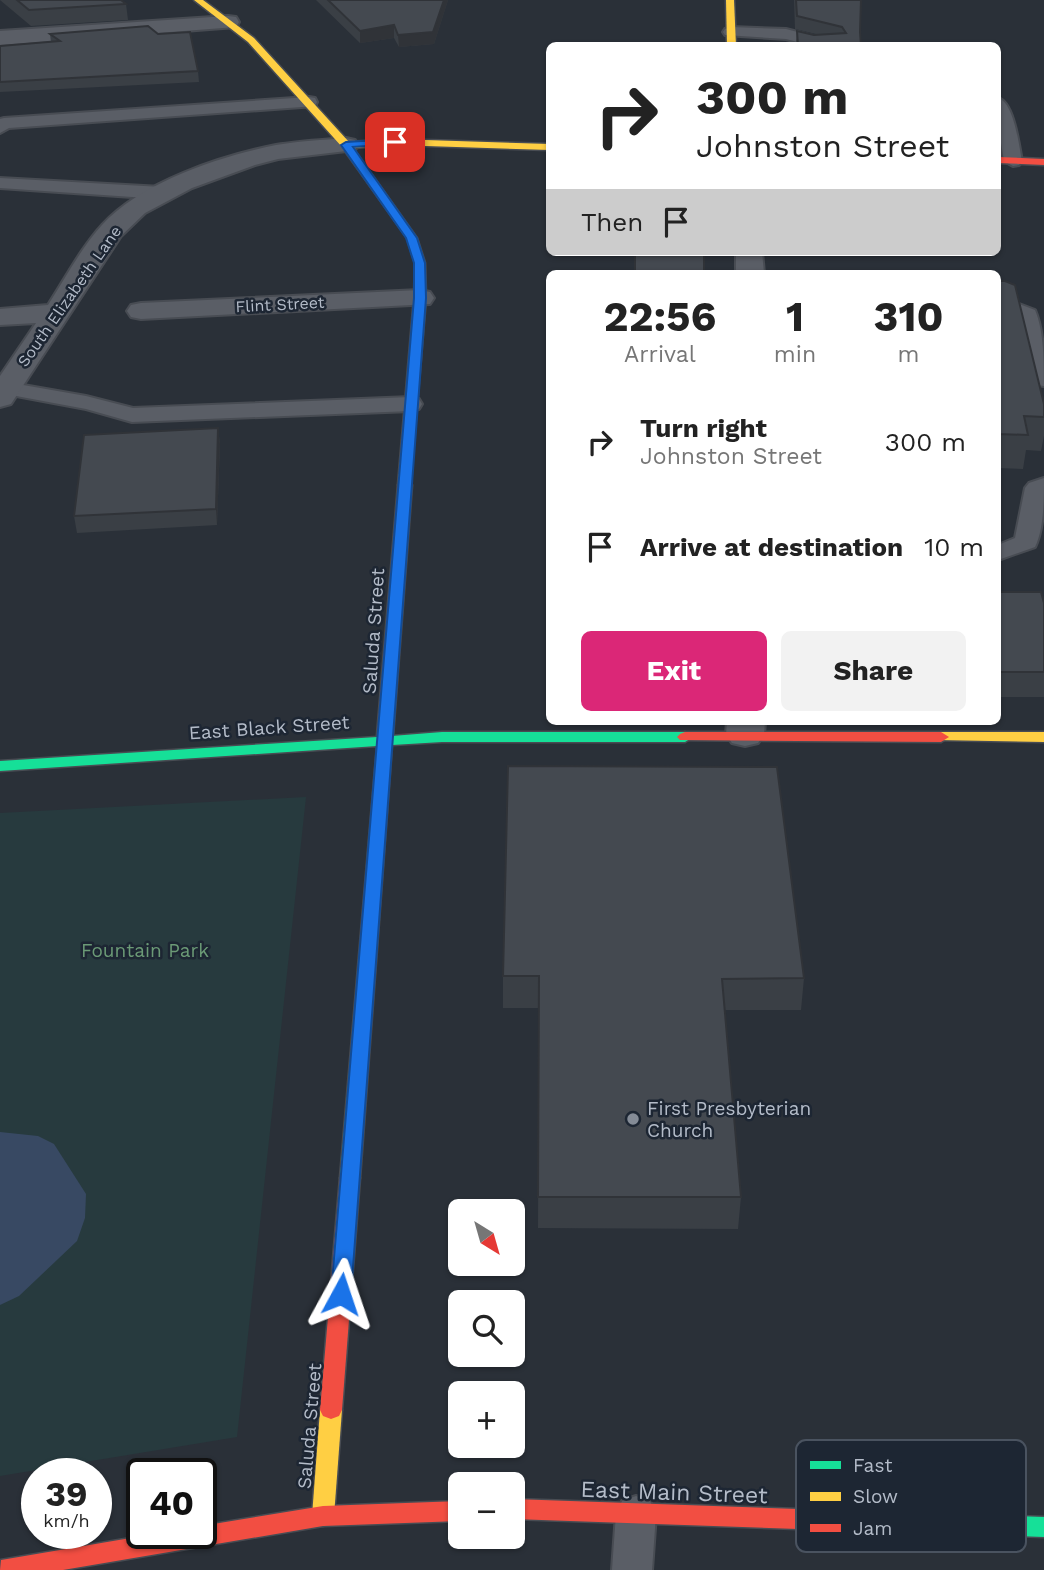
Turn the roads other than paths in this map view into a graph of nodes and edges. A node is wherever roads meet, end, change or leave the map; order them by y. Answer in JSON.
{"nodes":[{"id":1,"x":198,"y":0,"type":"edge"},
{"id":2,"x":730,"y":0,"type":"edge"},
{"id":3,"x":228,"y":22,"type":"junction"},
{"id":4,"x":0,"y":38,"type":"edge"},
{"id":5,"x":732,"y":39,"type":"edge"},
{"id":6,"x":818,"y":42,"type":"edge"},
{"id":7,"x":309,"y":103,"type":"junction"},
{"id":8,"x":1001,"y":111,"type":"edge"},
{"id":9,"x":0,"y":128,"type":"edge"},
{"id":10,"x":346,"y":145,"type":"junction"},
{"id":11,"x":546,"y":147,"type":"edge"},
{"id":12,"x":1005,"y":160,"type":"edge"},
{"id":13,"x":1044,"y":162,"type":"edge"},
{"id":14,"x":0,"y":183,"type":"edge"},
{"id":15,"x":162,"y":193,"type":"junction"},
{"id":16,"x":420,"y":298,"type":"junction"},
{"id":17,"x":1001,"y":303,"type":"edge"},
{"id":18,"x":141,"y":311,"type":"dead end"},
{"id":19,"x":56,"y":313,"type":"junction"},
{"id":20,"x":0,"y":317,"type":"edge"},
{"id":21,"x":1044,"y":380,"type":"edge"},
{"id":22,"x":3,"y":393,"type":"edge"},
{"id":23,"x":411,"y":404,"type":"junction"},
{"id":24,"x":1044,"y":485,"type":"edge"},
{"id":25,"x":1001,"y":552,"type":"edge"},
{"id":26,"x":746,"y":728,"type":"edge"},
{"id":27,"x":1044,"y":737,"type":"edge"},
{"id":28,"x":387,"y":740,"type":"junction"},
{"id":29,"x":0,"y":766,"type":"edge"},
{"id":30,"x":525,"y":1509,"type":"edge"},
{"id":31,"x":448,"y":1511,"type":"edge"},
{"id":32,"x":636,"y":1514,"type":"junction"},
{"id":33,"x":323,"y":1516,"type":"junction"},
{"id":34,"x":796,"y":1519,"type":"edge"},
{"id":35,"x":1026,"y":1526,"type":"edge"},
{"id":36,"x":1044,"y":1527,"type":"edge"},
{"id":37,"x":1,"y":1570,"type":"edge"},
{"id":38,"x":632,"y":1570,"type":"edge"}],
"edges":[{"from":1,"to":3,"type":"main road","name":"Saluda Street"},
{"from":2,"to":5,"type":"main road"},
{"from":3,"to":4,"type":"street"},
{"from":3,"to":7,"type":"main road","name":"Saluda Street"},
{"from":5,"to":6,"type":"lane"},
{"from":7,"to":9,"type":"lane"},
{"from":7,"to":10,"type":"main road","name":"Saluda Street"},
{"from":8,"to":12,"type":"lane"},
{"from":10,"to":11,"type":"main road"},
{"from":10,"to":15,"type":"street","name":"South Elizabeth Lane"},
{"from":10,"to":16,"type":"main road","name":"Saluda Street"},
{"from":12,"to":13,"type":"main road"},
{"from":14,"to":15,"type":"lane"},
{"from":15,"to":19,"type":"street","name":"South Elizabeth Lane"},
{"from":16,"to":18,"type":"street","name":"Flint Street"},
{"from":16,"to":23,"type":"main road","name":"Saluda Street"},
{"from":17,"to":21,"type":"lane"},
{"from":19,"to":20,"type":"street"},
{"from":19,"to":22,"type":"street","name":"South Elizabeth Lane"},
{"from":22,"to":23,"type":"lane"},
{"from":23,"to":28,"type":"main road","name":"Saluda Street"},
{"from":24,"to":25,"type":"lane"},
{"from":26,"to":27,"type":"main road","name":"East Black Street"},
{"from":26,"to":28,"type":"main road","name":"East Black Street"},
{"from":28,"to":29,"type":"main road","name":"East Black Street"},
{"from":28,"to":33,"type":"main road","name":"Saluda Street"},
{"from":30,"to":32,"type":"main road","name":"East Main Street"},
{"from":31,"to":33,"type":"main road"},
{"from":32,"to":34,"type":"main road","name":"East Main Street"},
{"from":32,"to":38,"type":"lane"},
{"from":33,"to":37,"type":"main road"},
{"from":35,"to":36,"type":"main road","name":"East Main Street"}]}
